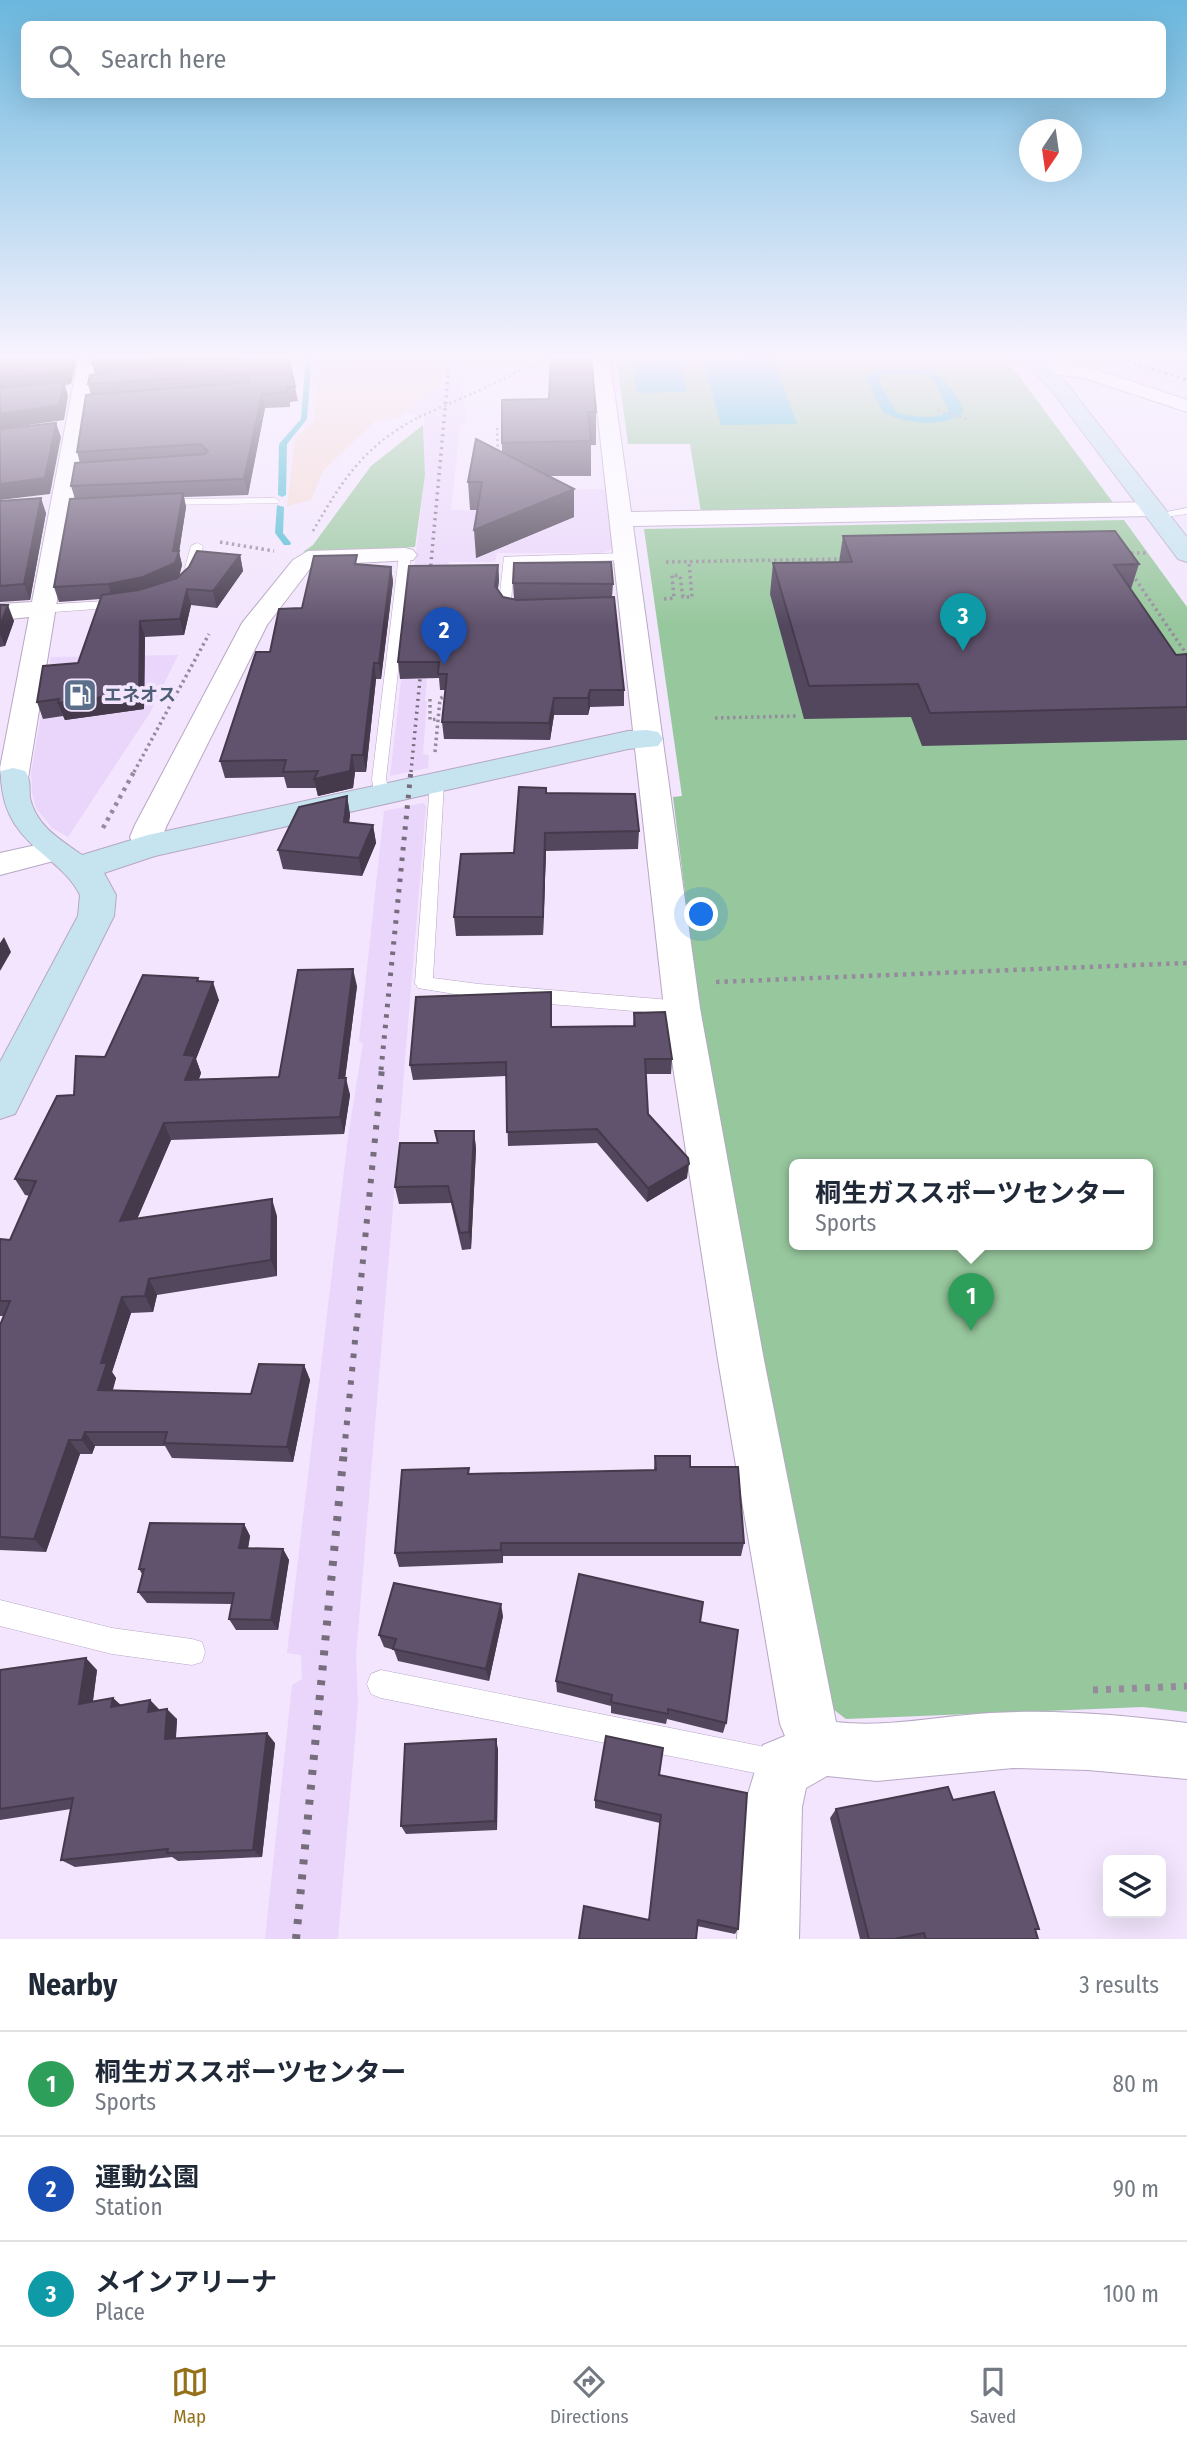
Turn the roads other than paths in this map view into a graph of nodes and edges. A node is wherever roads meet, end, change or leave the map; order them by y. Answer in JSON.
{"nodes":[{"id":1,"x":74,"y":445,"type":"edge"},
{"id":2,"x":611,"y":445,"type":"edge"},
{"id":3,"x":1102,"y":445,"type":"edge"},
{"id":4,"x":274,"y":501,"type":"dead end"},
{"id":5,"x":142,"y":503,"type":"edge"},
{"id":6,"x":1187,"y":511,"type":"edge"},
{"id":7,"x":1154,"y":512,"type":"junction"},
{"id":8,"x":620,"y":519,"type":"junction"},
{"id":9,"x":197,"y":546,"type":"road end"},
{"id":10,"x":1187,"y":554,"type":"edge"},
{"id":11,"x":405,"y":555,"type":"joint"},
{"id":12,"x":625,"y":557,"type":"junction"},
{"id":13,"x":180,"y":586,"type":"edge"},
{"id":14,"x":134,"y":601,"type":"edge"},
{"id":15,"x":530,"y":608,"type":"edge"},
{"id":16,"x":40,"y":609,"type":"junction"},
{"id":17,"x":0,"y":612,"type":"edge"},
{"id":18,"x":647,"y":739,"type":"junction"},
{"id":19,"x":435,"y":772,"type":"junction"},
{"id":20,"x":13,"y":778,"type":"joint"},
{"id":21,"x":382,"y":794,"type":"junction"},
{"id":22,"x":148,"y":846,"type":"junction"},
{"id":23,"x":66,"y":860,"type":"junction"},
{"id":24,"x":0,"y":864,"type":"edge"},
{"id":25,"x":682,"y":1008,"type":"junction"},
{"id":26,"x":0,"y":1102,"type":"edge"},
{"id":27,"x":0,"y":1613,"type":"edge"},
{"id":28,"x":192,"y":1653,"type":"dead end"},
{"id":29,"x":381,"y":1685,"type":"dead end"},
{"id":30,"x":1187,"y":1751,"type":"edge"},
{"id":31,"x":800,"y":1755,"type":"junction"},
{"id":32,"x":768,"y":1939,"type":"edge"}],
"edges":[{"from":1,"to":16,"type":"street"},
{"from":2,"to":8,"type":"street"},
{"from":3,"to":7,"type":"street"},
{"from":4,"to":5,"type":"lane"},
{"from":6,"to":7,"type":"lane"},
{"from":7,"to":8,"type":"street"},
{"from":7,"to":10,"type":"street"},
{"from":8,"to":12,"type":"street"},
{"from":9,"to":13,"type":"lane"},
{"from":11,"to":21,"type":"lane"},
{"from":11,"to":22,"type":"street"},
{"from":12,"to":15,"type":"lane"},
{"from":12,"to":18,"type":"street"},
{"from":14,"to":16,"type":"lane"},
{"from":16,"to":17,"type":"street"},
{"from":16,"to":20,"type":"street"},
{"from":18,"to":19,"type":"street"},
{"from":18,"to":25,"type":"street"},
{"from":19,"to":21,"type":"street"},
{"from":19,"to":25,"type":"lane"},
{"from":20,"to":23,"type":"street"},
{"from":21,"to":22,"type":"street"},
{"from":22,"to":23,"type":"street"},
{"from":23,"to":24,"type":"street"},
{"from":23,"to":26,"type":"street"},
{"from":25,"to":31,"type":"street"},
{"from":27,"to":28,"type":"lane"},
{"from":29,"to":31,"type":"lane"},
{"from":30,"to":31,"type":"street"},
{"from":31,"to":32,"type":"street"}]}
